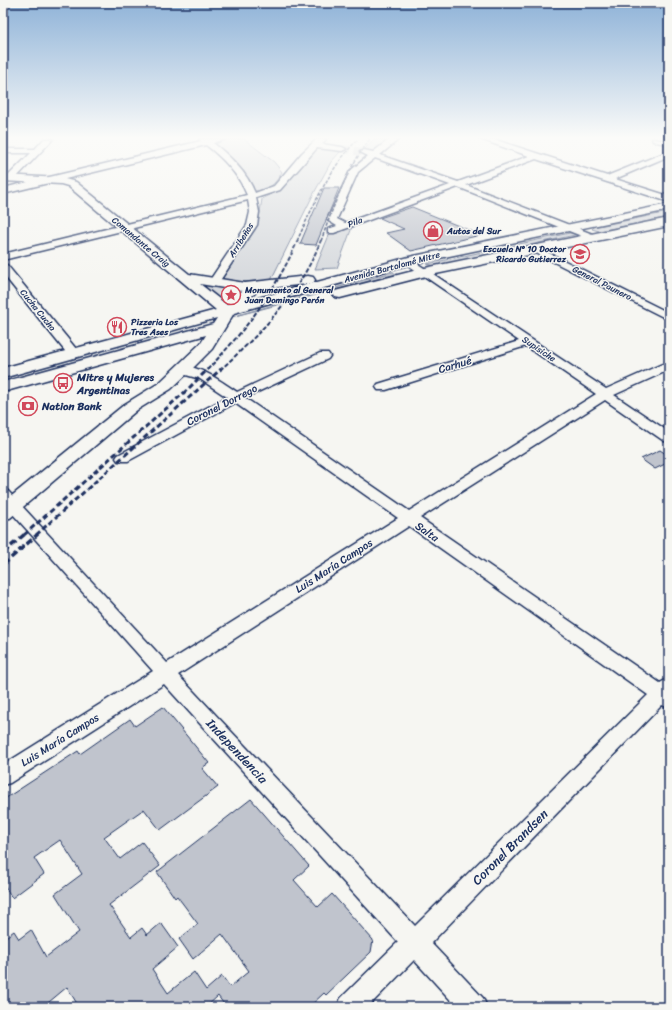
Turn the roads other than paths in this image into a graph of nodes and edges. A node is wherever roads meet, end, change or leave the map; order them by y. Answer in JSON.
{"nodes":[{"id":1,"x":24,"y":186,"type":"edge"},
{"id":2,"x":75,"y":186,"type":"edge"},
{"id":3,"x":247,"y":186,"type":"edge"},
{"id":4,"x":279,"y":186,"type":"edge"},
{"id":5,"x":347,"y":186,"type":"edge"},
{"id":6,"x":456,"y":186,"type":"edge"},
{"id":7,"x":462,"y":186,"type":"edge"},
{"id":8,"x":629,"y":186,"type":"edge"},
{"id":9,"x":3,"y":191,"type":"edge"},
{"id":10,"x":252,"y":196,"type":"junction"},
{"id":11,"x":669,"y":200,"type":"edge"},
{"id":12,"x":669,"y":207,"type":"edge"},
{"id":13,"x":669,"y":222,"type":"edge"},
{"id":14,"x":345,"y":226,"type":"junction"},
{"id":15,"x":124,"y":227,"type":"junction"},
{"id":16,"x":570,"y":227,"type":"junction"},
{"id":17,"x":331,"y":231,"type":"dead end"},
{"id":18,"x":592,"y":237,"type":"junction"},
{"id":19,"x":535,"y":249,"type":"junction"},
{"id":20,"x":3,"y":257,"type":"edge"},
{"id":21,"x":409,"y":261,"type":"junction"},
{"id":22,"x":3,"y":267,"type":"edge"},
{"id":23,"x":424,"y":272,"type":"junction"},
{"id":24,"x":362,"y":274,"type":"junction"},
{"id":25,"x":183,"y":277,"type":"junction"},
{"id":26,"x":213,"y":283,"type":"junction"},
{"id":27,"x":255,"y":286,"type":"junction"},
{"id":28,"x":326,"y":298,"type":"dead end"},
{"id":29,"x":669,"y":317,"type":"edge"},
{"id":30,"x":231,"y":318,"type":"junction"},
{"id":31,"x":218,"y":328,"type":"junction"},
{"id":32,"x":528,"y":342,"type":"junction"},
{"id":33,"x":73,"y":353,"type":"junction"},
{"id":34,"x":324,"y":356,"type":"dead end"},
{"id":35,"x":669,"y":365,"type":"edge"},
{"id":36,"x":183,"y":370,"type":"junction"},
{"id":37,"x":3,"y":373,"type":"edge"},
{"id":38,"x":3,"y":387,"type":"edge"},
{"id":39,"x":382,"y":387,"type":"dead end"},
{"id":40,"x":605,"y":394,"type":"junction"},
{"id":41,"x":236,"y":397,"type":"junction"},
{"id":42,"x":132,"y":407,"type":"junction"},
{"id":43,"x":669,"y":438,"type":"edge"},
{"id":44,"x":123,"y":458,"type":"dead end"},
{"id":45,"x":6,"y":505,"type":"edge"},
{"id":46,"x":408,"y":518,"type":"junction"},
{"id":47,"x":166,"y":674,"type":"junction"},
{"id":48,"x":666,"y":693,"type":"edge"},
{"id":49,"x":3,"y":776,"type":"edge"},
{"id":50,"x":414,"y":943,"type":"junction"},
{"id":51,"x":350,"y":1007,"type":"edge"},
{"id":52,"x":474,"y":1007,"type":"edge"}],
"edges":[{"from":1,"to":9,"type":"street"},
{"from":2,"to":15,"type":"main road","name":"Comandante Craig"},
{"from":3,"to":10,"type":"street","name":"Arribeños"},
{"from":4,"to":10,"type":"street"},
{"from":5,"to":14,"type":"street"},
{"from":6,"to":14,"type":"street","name":"Pila"},
{"from":7,"to":16,"type":"street"},
{"from":8,"to":11,"type":"street"},
{"from":10,"to":15,"type":"street"},
{"from":10,"to":26,"type":"street","name":"Arribeños"},
{"from":12,"to":16,"type":"main road","name":"Avenida Bartolomé Mitre"},
{"from":13,"to":18,"type":"main road","name":"Avenida Bartolomé Mitre"},
{"from":14,"to":17,"type":"street","name":"Pila"},
{"from":15,"to":20,"type":"street"},
{"from":15,"to":25,"type":"main road","name":"Comandante Craig"},
{"from":16,"to":18,"type":"street"},
{"from":16,"to":21,"type":"main road","name":"Avenida Bartolomé Mitre"},
{"from":18,"to":19,"type":"main road","name":"Avenida Bartolomé Mitre"},
{"from":19,"to":23,"type":"main road","name":"Avenida Bartolomé Mitre"},
{"from":19,"to":29,"type":"street","name":"General Paunero"},
{"from":21,"to":23,"type":"street","name":"Supisiche"},
{"from":21,"to":24,"type":"main road","name":"Avenida Bartolomé Mitre"},
{"from":22,"to":33,"type":"street","name":"Cucha Cucha"},
{"from":23,"to":28,"type":"main road","name":"Avenida Bartolomé Mitre"},
{"from":23,"to":32,"type":"street","name":"Supisiche"},
{"from":24,"to":27,"type":"main road"},
{"from":24,"to":30,"type":"main road","name":"Avenida Bartolomé Mitre"},
{"from":25,"to":26,"type":"main road"},
{"from":25,"to":30,"type":"main road","name":"Comandante Craig"},
{"from":26,"to":27,"type":"main road"},
{"from":27,"to":30,"type":"main road"},
{"from":30,"to":31,"type":"main road"},
{"from":30,"to":33,"type":"main road","name":"Avenida Bartolomé Mitre"},
{"from":31,"to":36,"type":"main road"},
{"from":31,"to":38,"type":"main road"},
{"from":31,"to":42,"type":"main road"},
{"from":32,"to":39,"type":"street","name":"Carhué"},
{"from":32,"to":40,"type":"street","name":"Supisiche"},
{"from":33,"to":37,"type":"main road","name":"Avenida Bartolomé Mitre"},
{"from":34,"to":41,"type":"street","name":"Coronel Dorrego"},
{"from":35,"to":40,"type":"street","name":"Luis María Campos"},
{"from":36,"to":41,"type":"street","name":"Salta"},
{"from":36,"to":42,"type":"main road"},
{"from":40,"to":43,"type":"street","name":"Supisiche"},
{"from":40,"to":46,"type":"street","name":"Luis María Campos"},
{"from":41,"to":44,"type":"street","name":"Coronel Dorrego"},
{"from":41,"to":46,"type":"street","name":"Salta"},
{"from":42,"to":45,"type":"main road"},
{"from":45,"to":47,"type":"street","name":"Independencia"},
{"from":46,"to":47,"type":"street","name":"Luis María Campos"},
{"from":46,"to":48,"type":"street","name":"Salta"},
{"from":47,"to":49,"type":"street","name":"Luis María Campos"},
{"from":47,"to":50,"type":"street","name":"Independencia"},
{"from":48,"to":50,"type":"street","name":"Coronel Brandsen"},
{"from":50,"to":51,"type":"street","name":"Coronel Brandsen"},
{"from":50,"to":52,"type":"street","name":"Independencia"}]}
